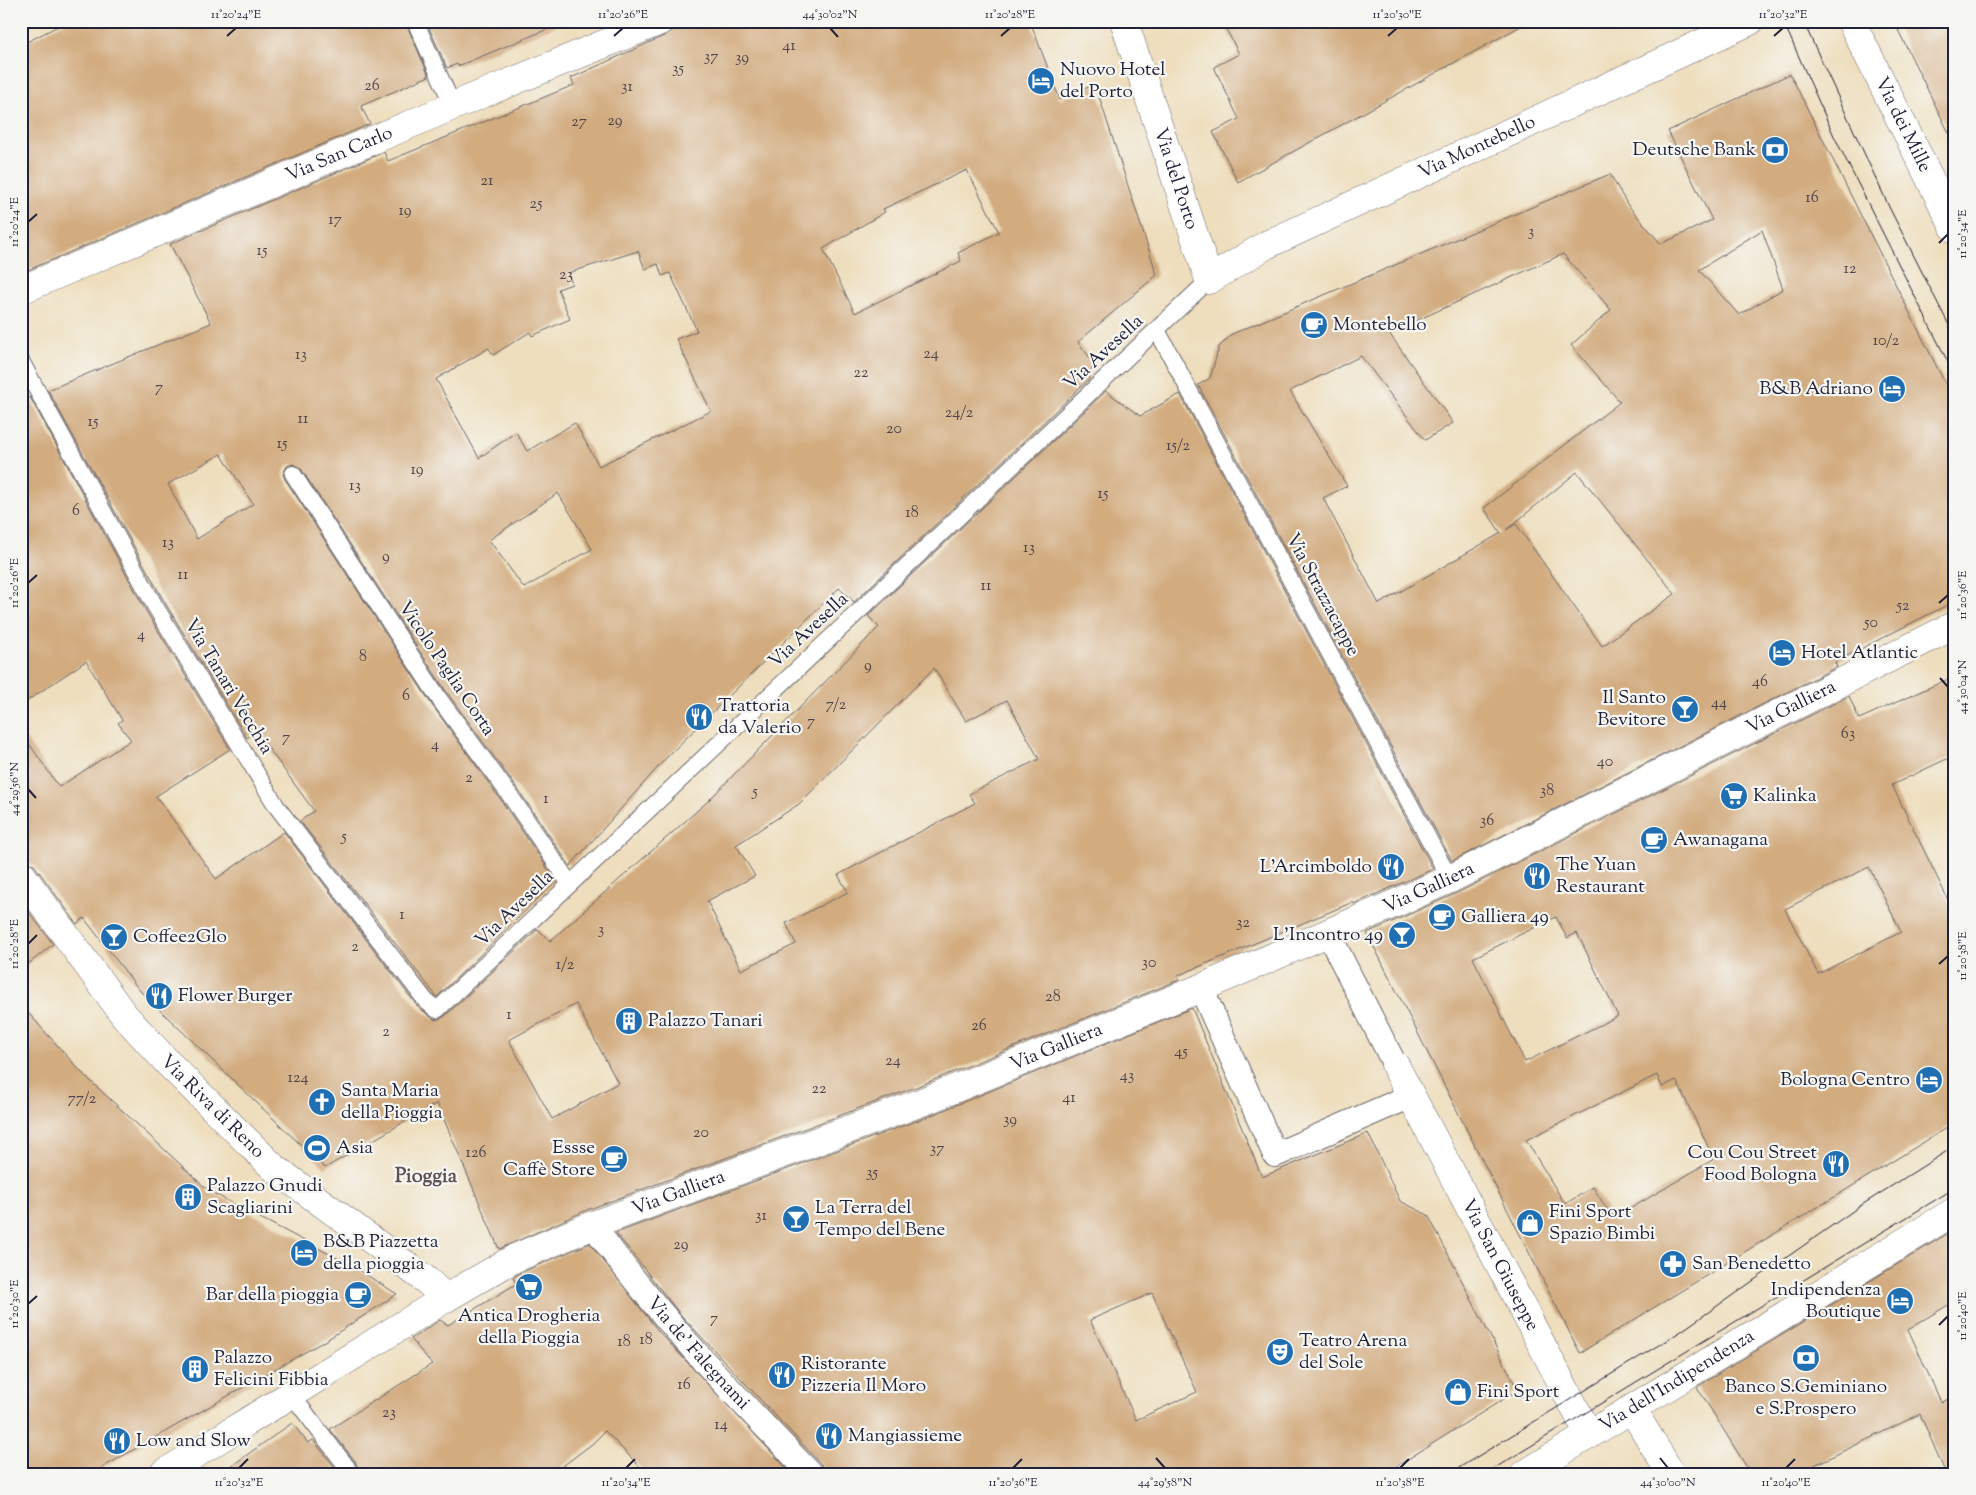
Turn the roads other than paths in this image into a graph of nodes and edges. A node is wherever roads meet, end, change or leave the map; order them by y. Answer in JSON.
{"nodes":[{"id":1,"x":415,"y":21,"type":"edge"},
{"id":2,"x":660,"y":21,"type":"edge"},
{"id":3,"x":1124,"y":21,"type":"edge"},
{"id":4,"x":1750,"y":21,"type":"edge"},
{"id":5,"x":1851,"y":21,"type":"edge"},
{"id":6,"x":453,"y":106,"type":"junction"},
{"id":7,"x":1955,"y":229,"type":"edge"},
{"id":8,"x":1209,"y":280,"type":"junction"},
{"id":9,"x":21,"y":290,"type":"edge"},
{"id":10,"x":1158,"y":330,"type":"junction"},
{"id":11,"x":21,"y":361,"type":"edge"},
{"id":12,"x":294,"y":474,"type":"dead end"},
{"id":13,"x":1955,"y":625,"type":"edge"},
{"id":14,"x":21,"y":874,"type":"edge"},
{"id":15,"x":1450,"y":879,"type":"junction"},
{"id":16,"x":570,"y":884,"type":"junction"},
{"id":17,"x":1328,"y":933,"type":"junction"},
{"id":18,"x":1201,"y":988,"type":"junction"},
{"id":19,"x":437,"y":1010,"type":"joint"},
{"id":20,"x":1395,"y":1065,"type":"joint"},
{"id":21,"x":1411,"y":1096,"type":"junction"},
{"id":22,"x":1955,"y":1211,"type":"edge"},
{"id":23,"x":593,"y":1225,"type":"junction"},
{"id":24,"x":446,"y":1298,"type":"junction"},
{"id":25,"x":291,"y":1394,"type":"junction"},
{"id":26,"x":1632,"y":1409,"type":"junction"},
{"id":27,"x":1589,"y":1435,"type":"junction"},
{"id":28,"x":347,"y":1467,"type":"dead end"},
{"id":29,"x":163,"y":1474,"type":"edge"},
{"id":30,"x":811,"y":1474,"type":"edge"},
{"id":31,"x":1525,"y":1474,"type":"edge"},
{"id":32,"x":1671,"y":1474,"type":"edge"}],
"edges":[{"from":1,"to":6,"type":"lane"},
{"from":2,"to":6,"type":"street","name":"Via San Carlo"},
{"from":3,"to":8,"type":"street","name":"Via del Porto"},
{"from":4,"to":8,"type":"street","name":"Via Montebello"},
{"from":5,"to":7,"type":"street","name":"Via dei Mille"},
{"from":6,"to":9,"type":"street","name":"Via San Carlo"},
{"from":8,"to":10,"type":"lane","name":"Via Avesella"},
{"from":10,"to":15,"type":"lane","name":"Via Strazzacappe"},
{"from":10,"to":16,"type":"lane","name":"Via Avesella"},
{"from":11,"to":19,"type":"lane","name":"Via Tanari Vecchia"},
{"from":12,"to":16,"type":"lane","name":"Vicolo Paglia Corta"},
{"from":13,"to":15,"type":"street","name":"Via Galliera"},
{"from":14,"to":24,"type":"street","name":"Via Riva di Reno"},
{"from":15,"to":17,"type":"street","name":"Via Galliera"},
{"from":16,"to":19,"type":"lane","name":"Via Avesella"},
{"from":17,"to":18,"type":"street","name":"Via Galliera"},
{"from":17,"to":20,"type":"street","name":"Via San Giuseppe"},
{"from":18,"to":21,"type":"street"},
{"from":18,"to":23,"type":"street","name":"Via Galliera"},
{"from":20,"to":21,"type":"street","name":"Via San Giuseppe"},
{"from":21,"to":27,"type":"street","name":"Via San Giuseppe"},
{"from":22,"to":26,"type":"street","name":"Via dell'Indipendenza"},
{"from":23,"to":24,"type":"street","name":"Via Galliera"},
{"from":23,"to":30,"type":"street","name":"Via de' Falegnami"},
{"from":24,"to":25,"type":"street","name":"Via Galliera"},
{"from":25,"to":28,"type":"lane"},
{"from":25,"to":29,"type":"street","name":"Via Galliera"},
{"from":26,"to":27,"type":"street","name":"Via dell'Indipendenza"},
{"from":26,"to":32,"type":"street"},
{"from":27,"to":31,"type":"street","name":"Via dell'Indipendenza"}]}
